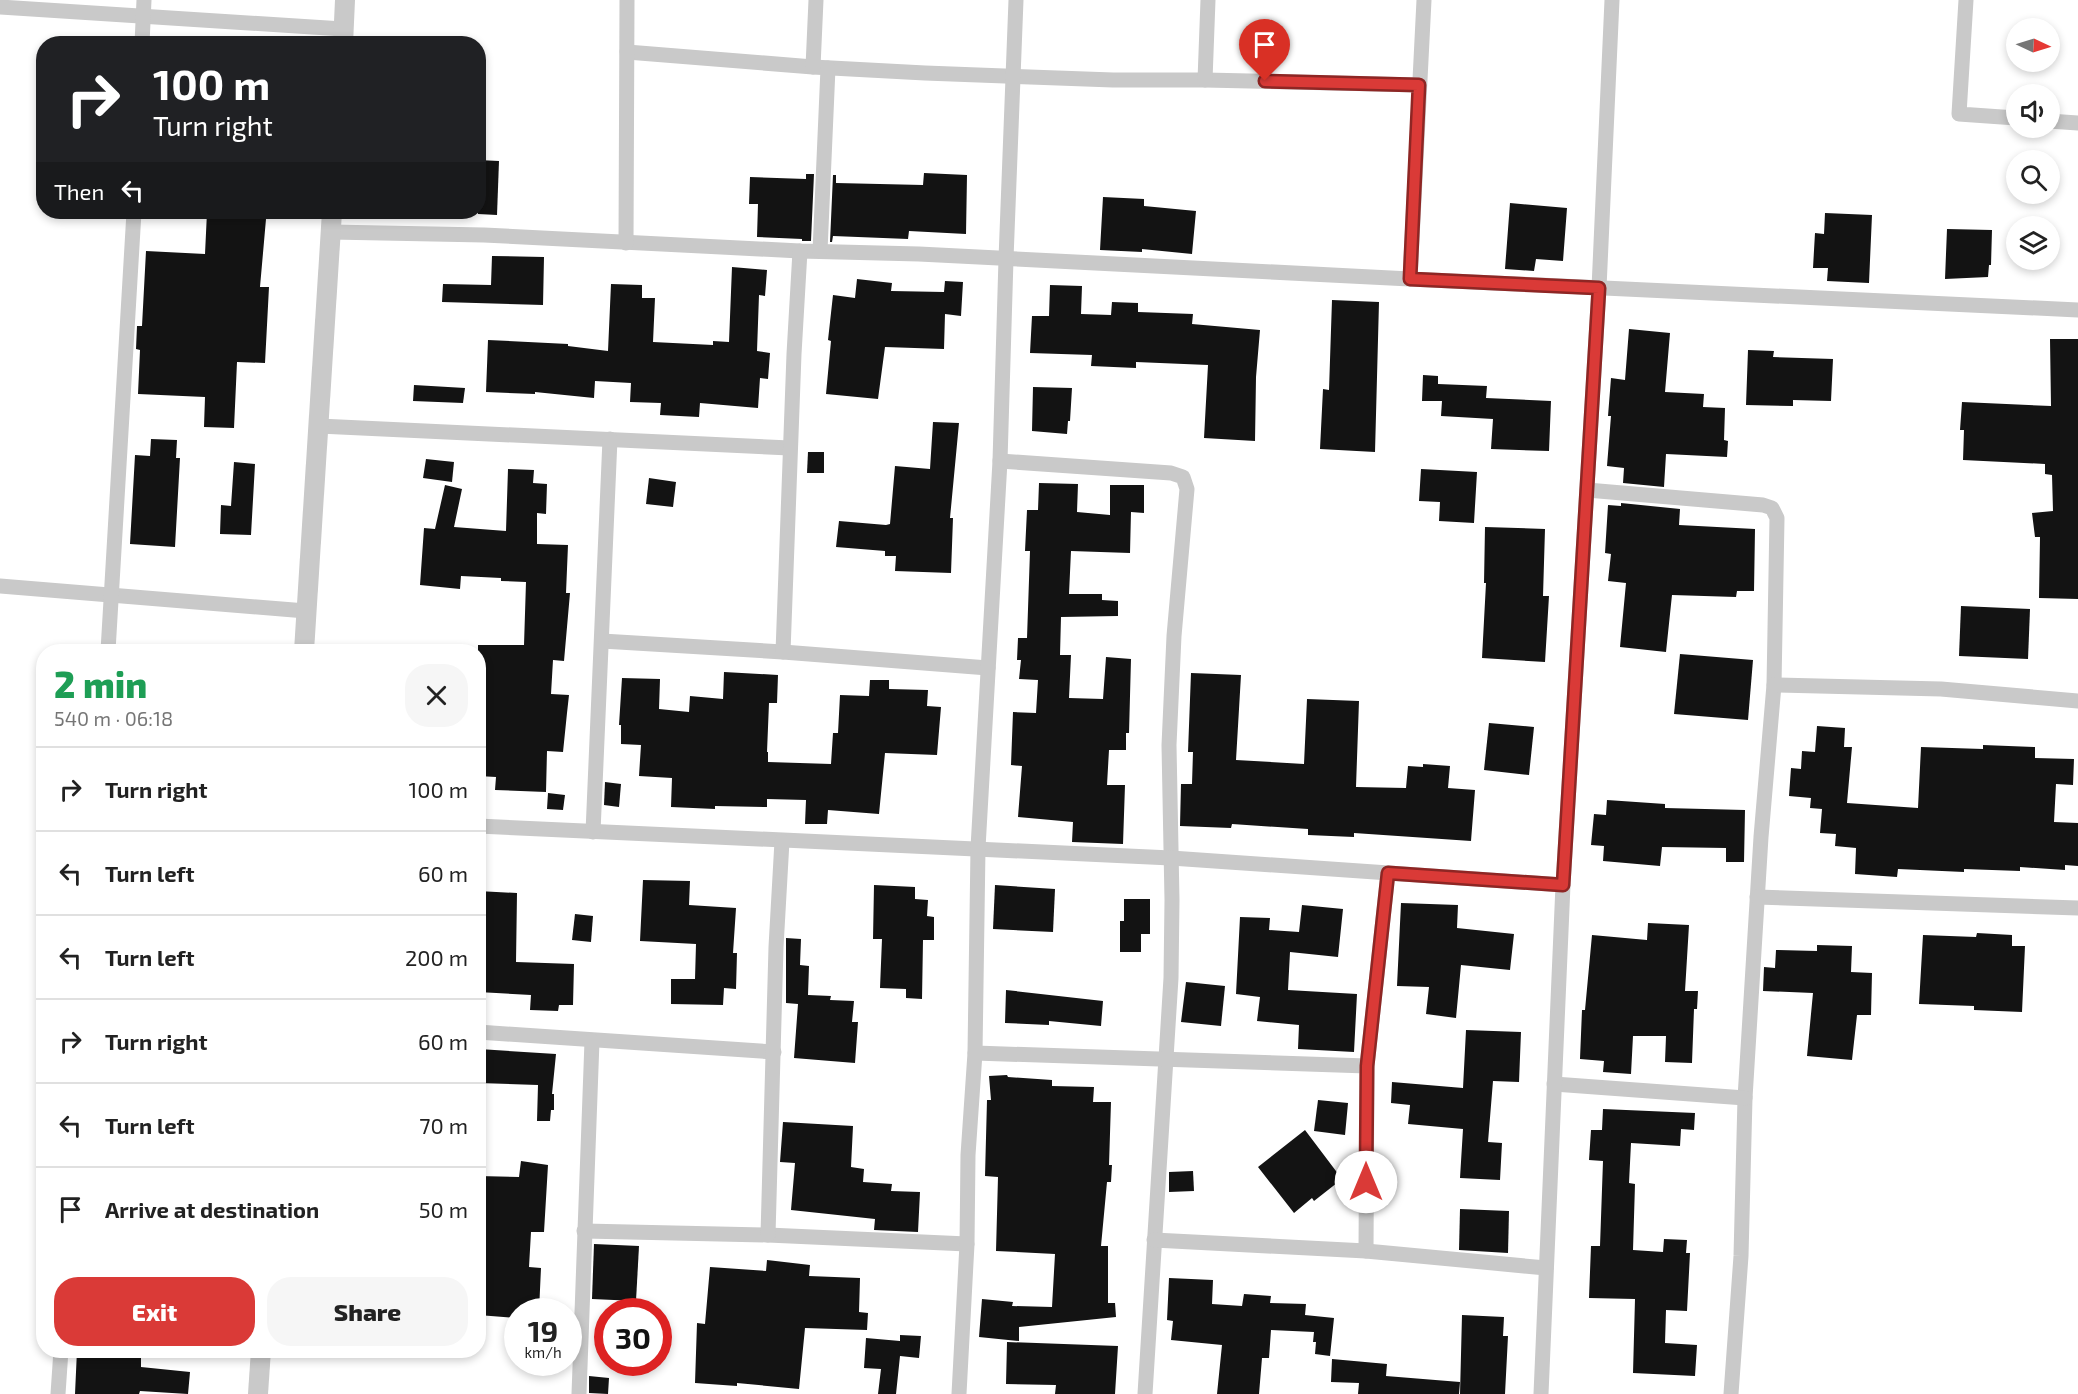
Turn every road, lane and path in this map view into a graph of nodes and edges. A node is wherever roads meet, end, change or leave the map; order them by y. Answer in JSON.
{"nodes":[{"id":1,"x":144,"y":0,"type":"edge"},
{"id":2,"x":345,"y":0,"type":"edge"},
{"id":3,"x":627,"y":0,"type":"edge"},
{"id":4,"x":816,"y":0,"type":"edge"},
{"id":5,"x":1016,"y":0,"type":"edge"},
{"id":6,"x":1208,"y":0,"type":"edge"},
{"id":7,"x":1424,"y":0,"type":"edge"},
{"id":8,"x":1612,"y":0,"type":"edge"},
{"id":9,"x":1966,"y":0,"type":"edge"},
{"id":10,"x":0,"y":7,"type":"edge"},
{"id":11,"x":143,"y":16,"type":"junction"},
{"id":12,"x":142,"y":36,"type":"edge"},
{"id":13,"x":343,"y":36,"type":"edge"},
{"id":14,"x":627,"y":52,"type":"junction"},
{"id":15,"x":820,"y":68,"type":"junction"},
{"id":16,"x":1012,"y":76,"type":"junction"},
{"id":17,"x":1205,"y":80,"type":"junction"},
{"id":18,"x":1419,"y":85,"type":"junction"},
{"id":19,"x":2006,"y":117,"type":"edge"},
{"id":20,"x":2060,"y":122,"type":"edge"},
{"id":21,"x":2078,"y":123,"type":"edge"},
{"id":22,"x":134,"y":219,"type":"edge"},
{"id":23,"x":332,"y":219,"type":"edge"},
{"id":24,"x":331,"y":232,"type":"junction"},
{"id":25,"x":626,"y":243,"type":"junction"},
{"id":26,"x":800,"y":251,"type":"junction"},
{"id":27,"x":820,"y":251,"type":"junction"},
{"id":28,"x":1006,"y":259,"type":"junction"},
{"id":29,"x":1410,"y":279,"type":"junction"},
{"id":30,"x":1599,"y":288,"type":"junction"},
{"id":31,"x":2078,"y":310,"type":"edge"},
{"id":32,"x":319,"y":426,"type":"junction"},
{"id":33,"x":610,"y":439,"type":"junction"},
{"id":34,"x":790,"y":448,"type":"junction"},
{"id":35,"x":1000,"y":460,"type":"junction"},
{"id":36,"x":1587,"y":490,"type":"junction"},
{"id":37,"x":0,"y":586,"type":"edge"},
{"id":38,"x":112,"y":595,"type":"junction"},
{"id":39,"x":306,"y":611,"type":"junction"},
{"id":40,"x":602,"y":641,"type":"junction"},
{"id":41,"x":108,"y":644,"type":"edge"},
{"id":42,"x":304,"y":644,"type":"edge"},
{"id":43,"x":783,"y":652,"type":"junction"},
{"id":44,"x":988,"y":668,"type":"junction"},
{"id":45,"x":1774,"y":685,"type":"junction"},
{"id":46,"x":2078,"y":701,"type":"edge"},
{"id":47,"x":486,"y":826,"type":"edge"},
{"id":48,"x":593,"y":832,"type":"junction"},
{"id":49,"x":782,"y":841,"type":"junction"},
{"id":50,"x":978,"y":848,"type":"junction"},
{"id":51,"x":1171,"y":858,"type":"junction"},
{"id":52,"x":1388,"y":873,"type":"junction"},
{"id":53,"x":1563,"y":885,"type":"junction"},
{"id":54,"x":1757,"y":897,"type":"junction"},
{"id":55,"x":2078,"y":908,"type":"edge"},
{"id":56,"x":486,"y":1033,"type":"edge"},
{"id":57,"x":592,"y":1041,"type":"junction"},
{"id":58,"x":774,"y":1052,"type":"junction"},
{"id":59,"x":975,"y":1053,"type":"junction"},
{"id":60,"x":1165,"y":1060,"type":"junction"},
{"id":61,"x":1367,"y":1066,"type":"junction"},
{"id":62,"x":1554,"y":1084,"type":"junction"},
{"id":63,"x":1745,"y":1098,"type":"junction"},
{"id":64,"x":584,"y":1231,"type":"junction"},
{"id":65,"x":768,"y":1235,"type":"junction"},
{"id":66,"x":1154,"y":1240,"type":"junction"},
{"id":67,"x":967,"y":1244,"type":"junction"},
{"id":68,"x":1366,"y":1251,"type":"junction"},
{"id":69,"x":1546,"y":1268,"type":"junction"},
{"id":70,"x":60,"y":1358,"type":"edge"},
{"id":71,"x":260,"y":1358,"type":"edge"},
{"id":72,"x":58,"y":1394,"type":"edge"},
{"id":73,"x":258,"y":1394,"type":"edge"},
{"id":74,"x":579,"y":1394,"type":"edge"},
{"id":75,"x":959,"y":1394,"type":"edge"},
{"id":76,"x":1145,"y":1394,"type":"edge"},
{"id":77,"x":1541,"y":1394,"type":"edge"},
{"id":78,"x":1731,"y":1394,"type":"edge"}],
"edges":[{"from":1,"to":11,"type":"street"},
{"from":2,"to":13,"type":"street"},
{"from":3,"to":14,"type":"street"},
{"from":4,"to":15,"type":"street"},
{"from":5,"to":16,"type":"street"},
{"from":6,"to":17,"type":"street"},
{"from":7,"to":18,"type":"street"},
{"from":8,"to":30,"type":"street"},
{"from":9,"to":19,"type":"street"},
{"from":10,"to":11,"type":"street"},
{"from":11,"to":12,"type":"street"},
{"from":11,"to":13,"type":"street"},
{"from":14,"to":15,"type":"street"},
{"from":14,"to":25,"type":"street"},
{"from":15,"to":16,"type":"street"},
{"from":15,"to":27,"type":"street"},
{"from":16,"to":17,"type":"street"},
{"from":16,"to":28,"type":"street"},
{"from":17,"to":18,"type":"street"},
{"from":18,"to":29,"type":"street"},
{"from":20,"to":21,"type":"street"},
{"from":22,"to":38,"type":"street"},
{"from":23,"to":24,"type":"street"},
{"from":24,"to":25,"type":"street"},
{"from":24,"to":32,"type":"street"},
{"from":25,"to":26,"type":"street"},
{"from":26,"to":27,"type":"street"},
{"from":26,"to":34,"type":"street"},
{"from":27,"to":28,"type":"street"},
{"from":28,"to":29,"type":"street"},
{"from":28,"to":35,"type":"street"},
{"from":29,"to":30,"type":"street"},
{"from":30,"to":31,"type":"street"},
{"from":30,"to":36,"type":"street"},
{"from":32,"to":33,"type":"street"},
{"from":32,"to":39,"type":"street"},
{"from":33,"to":34,"type":"street"},
{"from":33,"to":40,"type":"street"},
{"from":34,"to":43,"type":"street"},
{"from":35,"to":44,"type":"street"},
{"from":35,"to":51,"type":"street"},
{"from":36,"to":45,"type":"street"},
{"from":36,"to":53,"type":"street"},
{"from":37,"to":38,"type":"street"},
{"from":38,"to":39,"type":"street"},
{"from":38,"to":41,"type":"street"},
{"from":39,"to":42,"type":"street"},
{"from":40,"to":43,"type":"street"},
{"from":40,"to":48,"type":"street"},
{"from":43,"to":44,"type":"street"},
{"from":44,"to":50,"type":"street"},
{"from":45,"to":46,"type":"street"},
{"from":45,"to":54,"type":"street"},
{"from":47,"to":48,"type":"street"},
{"from":48,"to":49,"type":"street"},
{"from":49,"to":50,"type":"street"},
{"from":49,"to":58,"type":"street"},
{"from":50,"to":51,"type":"street"},
{"from":50,"to":59,"type":"street"},
{"from":51,"to":52,"type":"street"},
{"from":51,"to":60,"type":"street"},
{"from":52,"to":53,"type":"street"},
{"from":52,"to":61,"type":"street"},
{"from":53,"to":62,"type":"street"},
{"from":54,"to":55,"type":"street"},
{"from":54,"to":63,"type":"street"},
{"from":56,"to":57,"type":"street"},
{"from":57,"to":58,"type":"street"},
{"from":57,"to":64,"type":"street"},
{"from":58,"to":65,"type":"street"},
{"from":59,"to":60,"type":"street"},
{"from":59,"to":67,"type":"street"},
{"from":60,"to":61,"type":"street"},
{"from":60,"to":66,"type":"street"},
{"from":61,"to":68,"type":"street"},
{"from":62,"to":63,"type":"street"},
{"from":62,"to":69,"type":"street"},
{"from":63,"to":78,"type":"street"},
{"from":64,"to":65,"type":"street"},
{"from":64,"to":74,"type":"street"},
{"from":65,"to":67,"type":"street"},
{"from":66,"to":68,"type":"street"},
{"from":66,"to":76,"type":"street"},
{"from":67,"to":75,"type":"street"},
{"from":68,"to":69,"type":"street"},
{"from":69,"to":77,"type":"street"},
{"from":70,"to":72,"type":"street"},
{"from":71,"to":73,"type":"street"}]}
